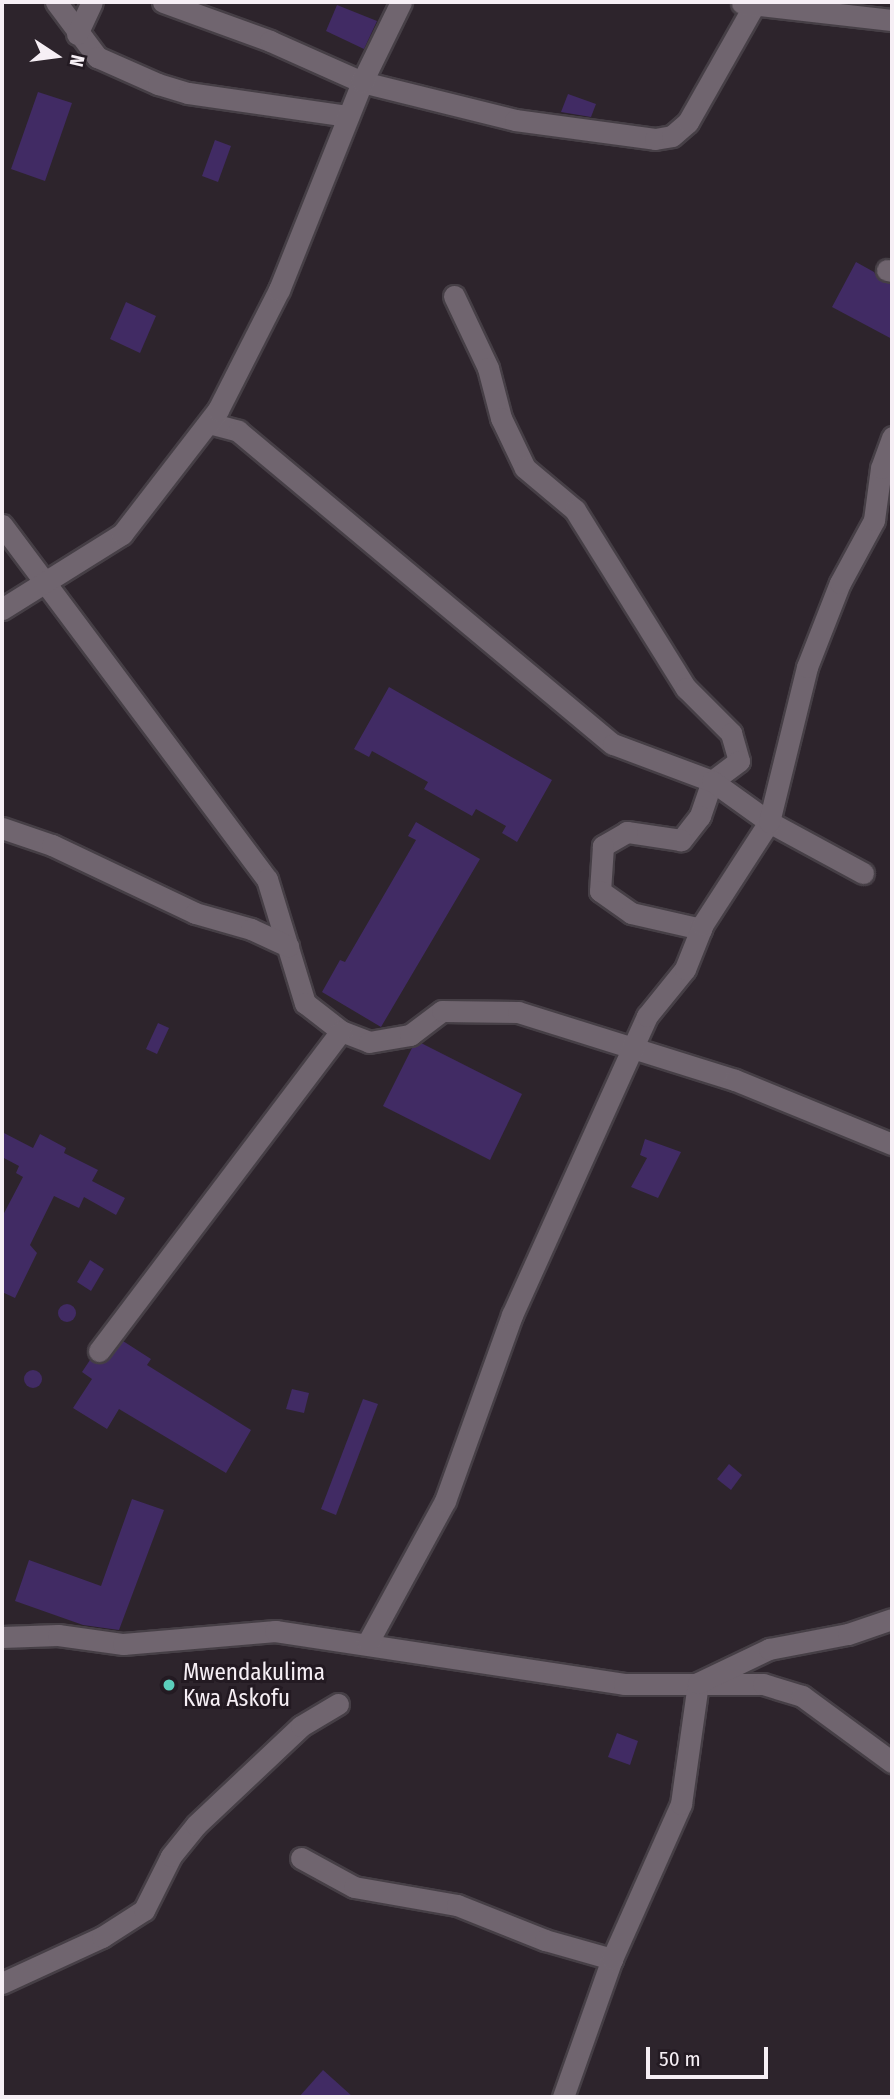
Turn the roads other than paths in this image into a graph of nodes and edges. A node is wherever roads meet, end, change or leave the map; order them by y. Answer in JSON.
{"nodes":[{"id":1,"x":56,"y":2,"type":"edge"},
{"id":2,"x":92,"y":2,"type":"edge"},
{"id":3,"x":163,"y":2,"type":"edge"},
{"id":4,"x":401,"y":2,"type":"edge"},
{"id":5,"x":749,"y":4,"type":"edge"},
{"id":6,"x":883,"y":13,"type":"edge"},
{"id":7,"x":76,"y":34,"type":"junction"},
{"id":8,"x":362,"y":82,"type":"junction"},
{"id":9,"x":348,"y":116,"type":"junction"},
{"id":10,"x":454,"y":296,"type":"dead end"},
{"id":11,"x":209,"y":423,"type":"junction"},
{"id":12,"x":892,"y":438,"type":"edge"},
{"id":13,"x":2,"y":525,"type":"edge"},
{"id":14,"x":42,"y":584,"type":"junction"},
{"id":15,"x":2,"y":608,"type":"edge"},
{"id":16,"x":712,"y":782,"type":"junction"},
{"id":17,"x":769,"y":822,"type":"junction"},
{"id":18,"x":2,"y":828,"type":"edge"},
{"id":19,"x":863,"y":873,"type":"dead end"},
{"id":20,"x":701,"y":929,"type":"junction"},
{"id":21,"x":288,"y":946,"type":"junction"},
{"id":22,"x":341,"y":1031,"type":"junction"},
{"id":23,"x":635,"y":1046,"type":"junction"},
{"id":24,"x":892,"y":1144,"type":"edge"},
{"id":25,"x":99,"y":1351,"type":"dead end"},
{"id":26,"x":892,"y":1619,"type":"edge"},
{"id":27,"x":2,"y":1637,"type":"edge"},
{"id":28,"x":368,"y":1642,"type":"junction"},
{"id":29,"x":698,"y":1683,"type":"junction"},
{"id":30,"x":338,"y":1704,"type":"dead end"},
{"id":31,"x":892,"y":1762,"type":"edge"},
{"id":32,"x":301,"y":1858,"type":"dead end"},
{"id":33,"x":612,"y":1959,"type":"junction"},
{"id":34,"x":2,"y":1983,"type":"edge"},
{"id":35,"x":563,"y":2097,"type":"edge"}],
"edges":[{"from":1,"to":7,"type":"street"},
{"from":2,"to":7,"type":"street"},
{"from":3,"to":8,"type":"street"},
{"from":4,"to":8,"type":"street"},
{"from":5,"to":6,"type":"street"},
{"from":5,"to":8,"type":"street"},
{"from":7,"to":9,"type":"street"},
{"from":8,"to":9,"type":"street"},
{"from":9,"to":11,"type":"street"},
{"from":10,"to":16,"type":"street"},
{"from":11,"to":14,"type":"street"},
{"from":11,"to":16,"type":"street"},
{"from":12,"to":17,"type":"street"},
{"from":13,"to":14,"type":"street"},
{"from":14,"to":15,"type":"street"},
{"from":14,"to":21,"type":"street"},
{"from":16,"to":17,"type":"street"},
{"from":16,"to":20,"type":"street"},
{"from":17,"to":19,"type":"street"},
{"from":17,"to":20,"type":"street"},
{"from":18,"to":21,"type":"street"},
{"from":20,"to":23,"type":"street"},
{"from":21,"to":22,"type":"street"},
{"from":22,"to":23,"type":"street"},
{"from":22,"to":25,"type":"street"},
{"from":23,"to":24,"type":"street"},
{"from":23,"to":28,"type":"street"},
{"from":26,"to":29,"type":"street"},
{"from":27,"to":28,"type":"street"},
{"from":28,"to":29,"type":"street"},
{"from":29,"to":31,"type":"street"},
{"from":29,"to":33,"type":"street"},
{"from":30,"to":34,"type":"street"},
{"from":32,"to":33,"type":"street"},
{"from":33,"to":35,"type":"street"}]}
